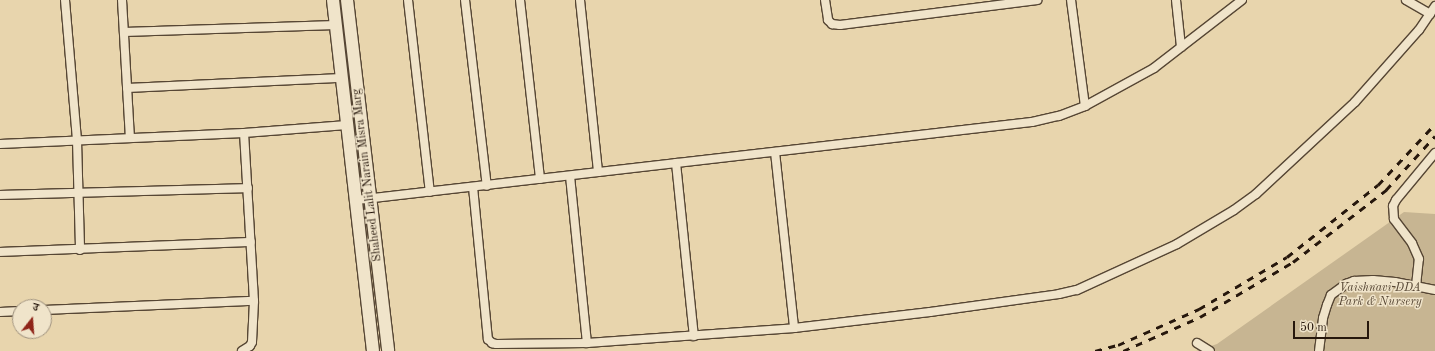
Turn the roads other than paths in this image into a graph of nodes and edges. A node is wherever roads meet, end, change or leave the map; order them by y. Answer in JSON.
{"nodes":[{"id":1,"x":66,"y":0,"type":"edge"},
{"id":2,"x":122,"y":0,"type":"edge"},
{"id":3,"x":333,"y":0,"type":"edge"},
{"id":4,"x":347,"y":0,"type":"edge"},
{"id":5,"x":408,"y":0,"type":"edge"},
{"id":6,"x":465,"y":0,"type":"edge"},
{"id":7,"x":520,"y":0,"type":"edge"},
{"id":8,"x":580,"y":0,"type":"edge"},
{"id":9,"x":825,"y":0,"type":"edge"},
{"id":10,"x":1037,"y":0,"type":"edge"},
{"id":11,"x":1071,"y":0,"type":"edge"},
{"id":12,"x":1176,"y":0,"type":"edge"},
{"id":13,"x":1242,"y":0,"type":"edge"},
{"id":14,"x":1406,"y":0,"type":"edge"},
{"id":15,"x":1435,"y":6,"type":"edge"},
{"id":16,"x":1430,"y":14,"type":"junction"},
{"id":17,"x":336,"y":25,"type":"junction"},
{"id":18,"x":124,"y":32,"type":"junction"},
{"id":19,"x":1181,"y":47,"type":"junction"},
{"id":20,"x":342,"y":78,"type":"junction"},
{"id":21,"x":127,"y":88,"type":"junction"},
{"id":22,"x":1085,"y":106,"type":"junction"},
{"id":23,"x":347,"y":125,"type":"junction"},
{"id":24,"x":244,"y":133,"type":"junction"},
{"id":25,"x":130,"y":138,"type":"junction"},
{"id":26,"x":77,"y":140,"type":"junction"},
{"id":27,"x":0,"y":144,"type":"edge"},
{"id":28,"x":775,"y":152,"type":"junction"},
{"id":29,"x":1435,"y":153,"type":"edge"},
{"id":30,"x":676,"y":163,"type":"junction"},
{"id":31,"x":598,"y":172,"type":"junction"},
{"id":32,"x":570,"y":176,"type":"junction"},
{"id":33,"x":540,"y":179,"type":"junction"},
{"id":34,"x":487,"y":186,"type":"junction"},
{"id":35,"x":473,"y":187,"type":"junction"},
{"id":36,"x":248,"y":188,"type":"junction"},
{"id":37,"x":430,"y":192,"type":"junction"},
{"id":38,"x":79,"y":194,"type":"junction"},
{"id":39,"x":0,"y":195,"type":"edge"},
{"id":40,"x":371,"y":199,"type":"junction"},
{"id":41,"x":356,"y":200,"type":"junction"},
{"id":42,"x":251,"y":242,"type":"junction"},
{"id":43,"x":80,"y":250,"type":"junction"},
{"id":44,"x":0,"y":252,"type":"edge"},
{"id":45,"x":1416,"y":286,"type":"junction"},
{"id":46,"x":1435,"y":290,"type":"edge"},
{"id":47,"x":254,"y":301,"type":"junction"},
{"id":48,"x":52,"y":310,"type":"edge"},
{"id":49,"x":12,"y":311,"type":"edge"},
{"id":50,"x":0,"y":312,"type":"edge"},
{"id":51,"x":794,"y":328,"type":"junction"},
{"id":52,"x":694,"y":336,"type":"junction"},
{"id":53,"x":587,"y":343,"type":"junction"},
{"id":54,"x":1197,"y":343,"type":"dead end"},
{"id":55,"x":242,"y":351,"type":"edge"},
{"id":56,"x":373,"y":351,"type":"edge"},
{"id":57,"x":388,"y":351,"type":"edge"},
{"id":58,"x":1210,"y":351,"type":"edge"},
{"id":59,"x":1319,"y":351,"type":"edge"}],
"edges":[{"from":1,"to":26,"type":"street"},
{"from":2,"to":18,"type":"street"},
{"from":3,"to":17,"type":"street","name":"Shaheed Lalit Narain Misra Marg"},
{"from":4,"to":40,"type":"street","name":"Shaheed Lalit Narain Misra Marg"},
{"from":5,"to":37,"type":"street"},
{"from":6,"to":34,"type":"street"},
{"from":7,"to":33,"type":"street"},
{"from":8,"to":31,"type":"street"},
{"from":9,"to":10,"type":"street"},
{"from":11,"to":22,"type":"street"},
{"from":12,"to":19,"type":"street"},
{"from":13,"to":19,"type":"street"},
{"from":14,"to":16,"type":"street"},
{"from":15,"to":16,"type":"street"},
{"from":16,"to":51,"type":"street"},
{"from":17,"to":18,"type":"street"},
{"from":17,"to":20,"type":"street","name":"Shaheed Lalit Narain Misra Marg"},
{"from":18,"to":21,"type":"street"},
{"from":19,"to":22,"type":"street"},
{"from":20,"to":21,"type":"street"},
{"from":20,"to":23,"type":"street","name":"Shaheed Lalit Narain Misra Marg"},
{"from":21,"to":25,"type":"street"},
{"from":22,"to":28,"type":"street"},
{"from":23,"to":24,"type":"street"},
{"from":23,"to":41,"type":"street","name":"Shaheed Lalit Narain Misra Marg"},
{"from":24,"to":25,"type":"street"},
{"from":24,"to":36,"type":"street"},
{"from":25,"to":26,"type":"street"},
{"from":26,"to":27,"type":"street"},
{"from":26,"to":38,"type":"street"},
{"from":28,"to":30,"type":"street"},
{"from":28,"to":51,"type":"street"},
{"from":29,"to":45,"type":"street"},
{"from":30,"to":31,"type":"street"},
{"from":30,"to":52,"type":"street"},
{"from":31,"to":32,"type":"street"},
{"from":32,"to":33,"type":"street"},
{"from":32,"to":53,"type":"street"},
{"from":33,"to":34,"type":"street"},
{"from":34,"to":35,"type":"street"},
{"from":35,"to":37,"type":"street"},
{"from":35,"to":53,"type":"street"},
{"from":36,"to":38,"type":"street"},
{"from":36,"to":42,"type":"street"},
{"from":37,"to":40,"type":"street"},
{"from":38,"to":39,"type":"street"},
{"from":38,"to":43,"type":"street"},
{"from":40,"to":41,"type":"street"},
{"from":40,"to":57,"type":"street","name":"Shaheed Lalit Narain Misra Marg"},
{"from":41,"to":56,"type":"street","name":"Shaheed Lalit Narain Misra Marg"},
{"from":42,"to":43,"type":"street"},
{"from":42,"to":47,"type":"street"},
{"from":43,"to":44,"type":"street"},
{"from":45,"to":46,"type":"street"},
{"from":45,"to":59,"type":"street"},
{"from":47,"to":48,"type":"street"},
{"from":47,"to":55,"type":"street"},
{"from":49,"to":50,"type":"street"},
{"from":51,"to":52,"type":"street"},
{"from":52,"to":53,"type":"street"},
{"from":54,"to":58,"type":"street"}]}
